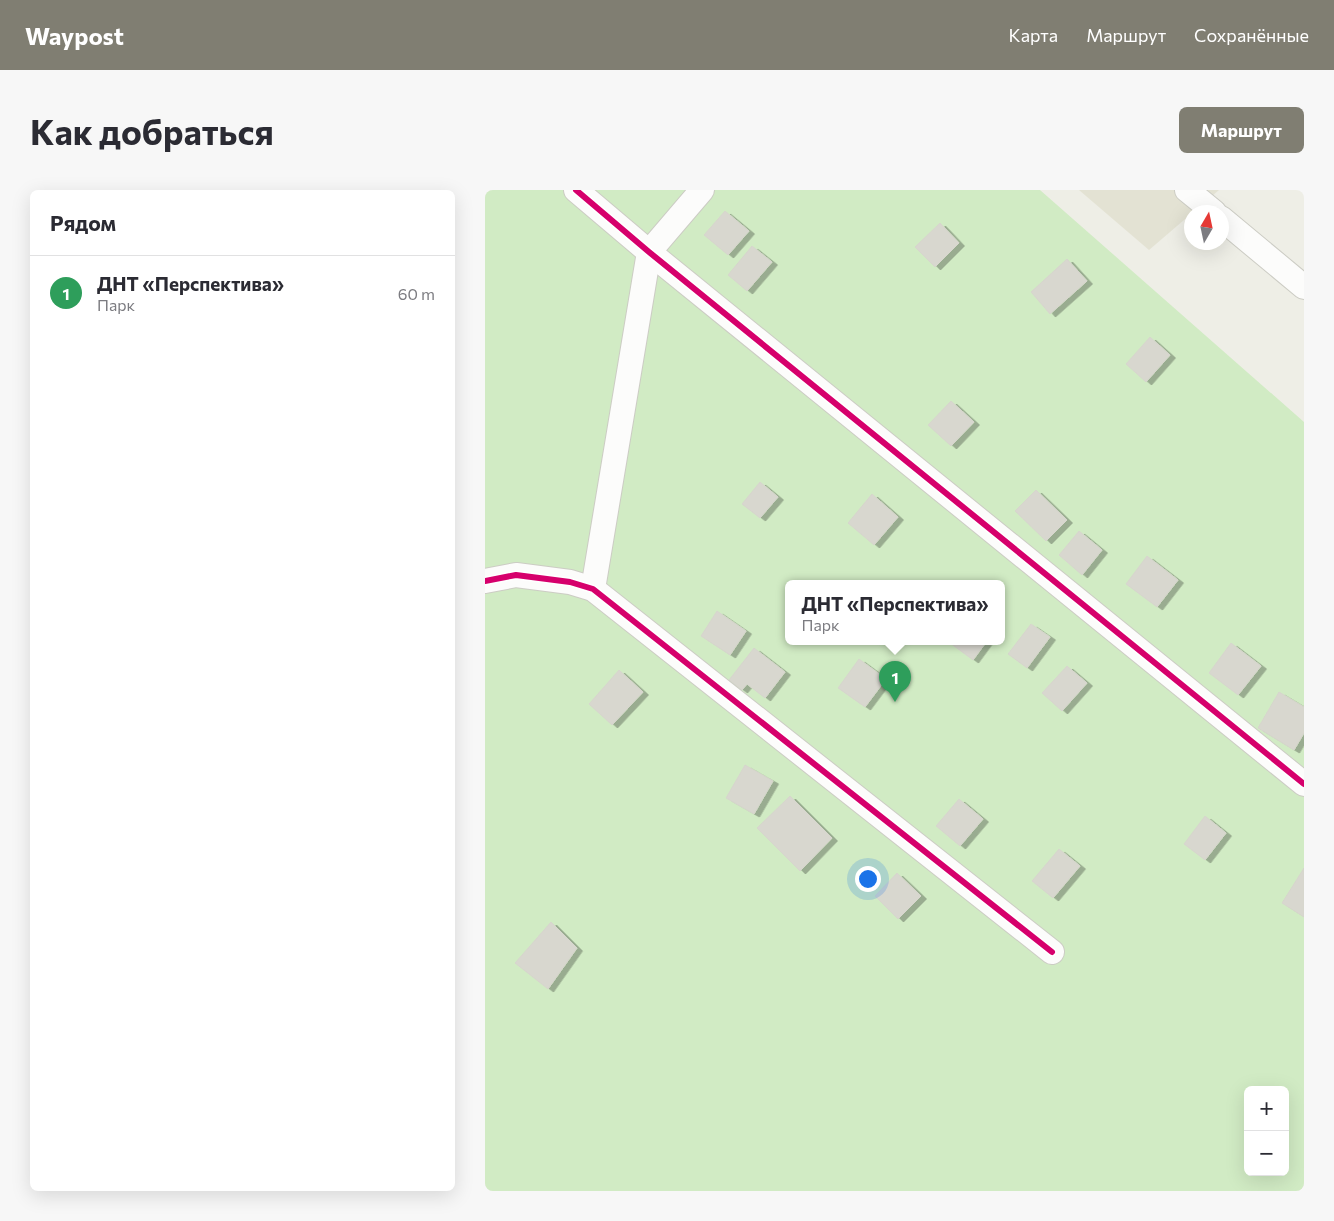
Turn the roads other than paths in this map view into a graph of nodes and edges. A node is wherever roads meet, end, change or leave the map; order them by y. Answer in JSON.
{"nodes":[{"id":1,"x":576,"y":190,"type":"edge"},
{"id":2,"x":702,"y":190,"type":"edge"},
{"id":3,"x":1187,"y":190,"type":"edge"},
{"id":4,"x":1205,"y":205,"type":"edge"},
{"id":5,"x":1229,"y":225,"type":"edge"},
{"id":6,"x":649,"y":252,"type":"junction"},
{"id":7,"x":1304,"y":287,"type":"edge"},
{"id":8,"x":485,"y":581,"type":"edge"},
{"id":9,"x":593,"y":589,"type":"junction"},
{"id":10,"x":1304,"y":784,"type":"edge"},
{"id":11,"x":1052,"y":952,"type":"dead end"}],
"edges":[{"from":1,"to":6,"type":"street"},
{"from":2,"to":6,"type":"street"},
{"from":3,"to":4,"type":"street"},
{"from":5,"to":7,"type":"street"},
{"from":6,"to":9,"type":"street"},
{"from":6,"to":10,"type":"street"},
{"from":8,"to":9,"type":"street"},
{"from":9,"to":11,"type":"street"}]}
